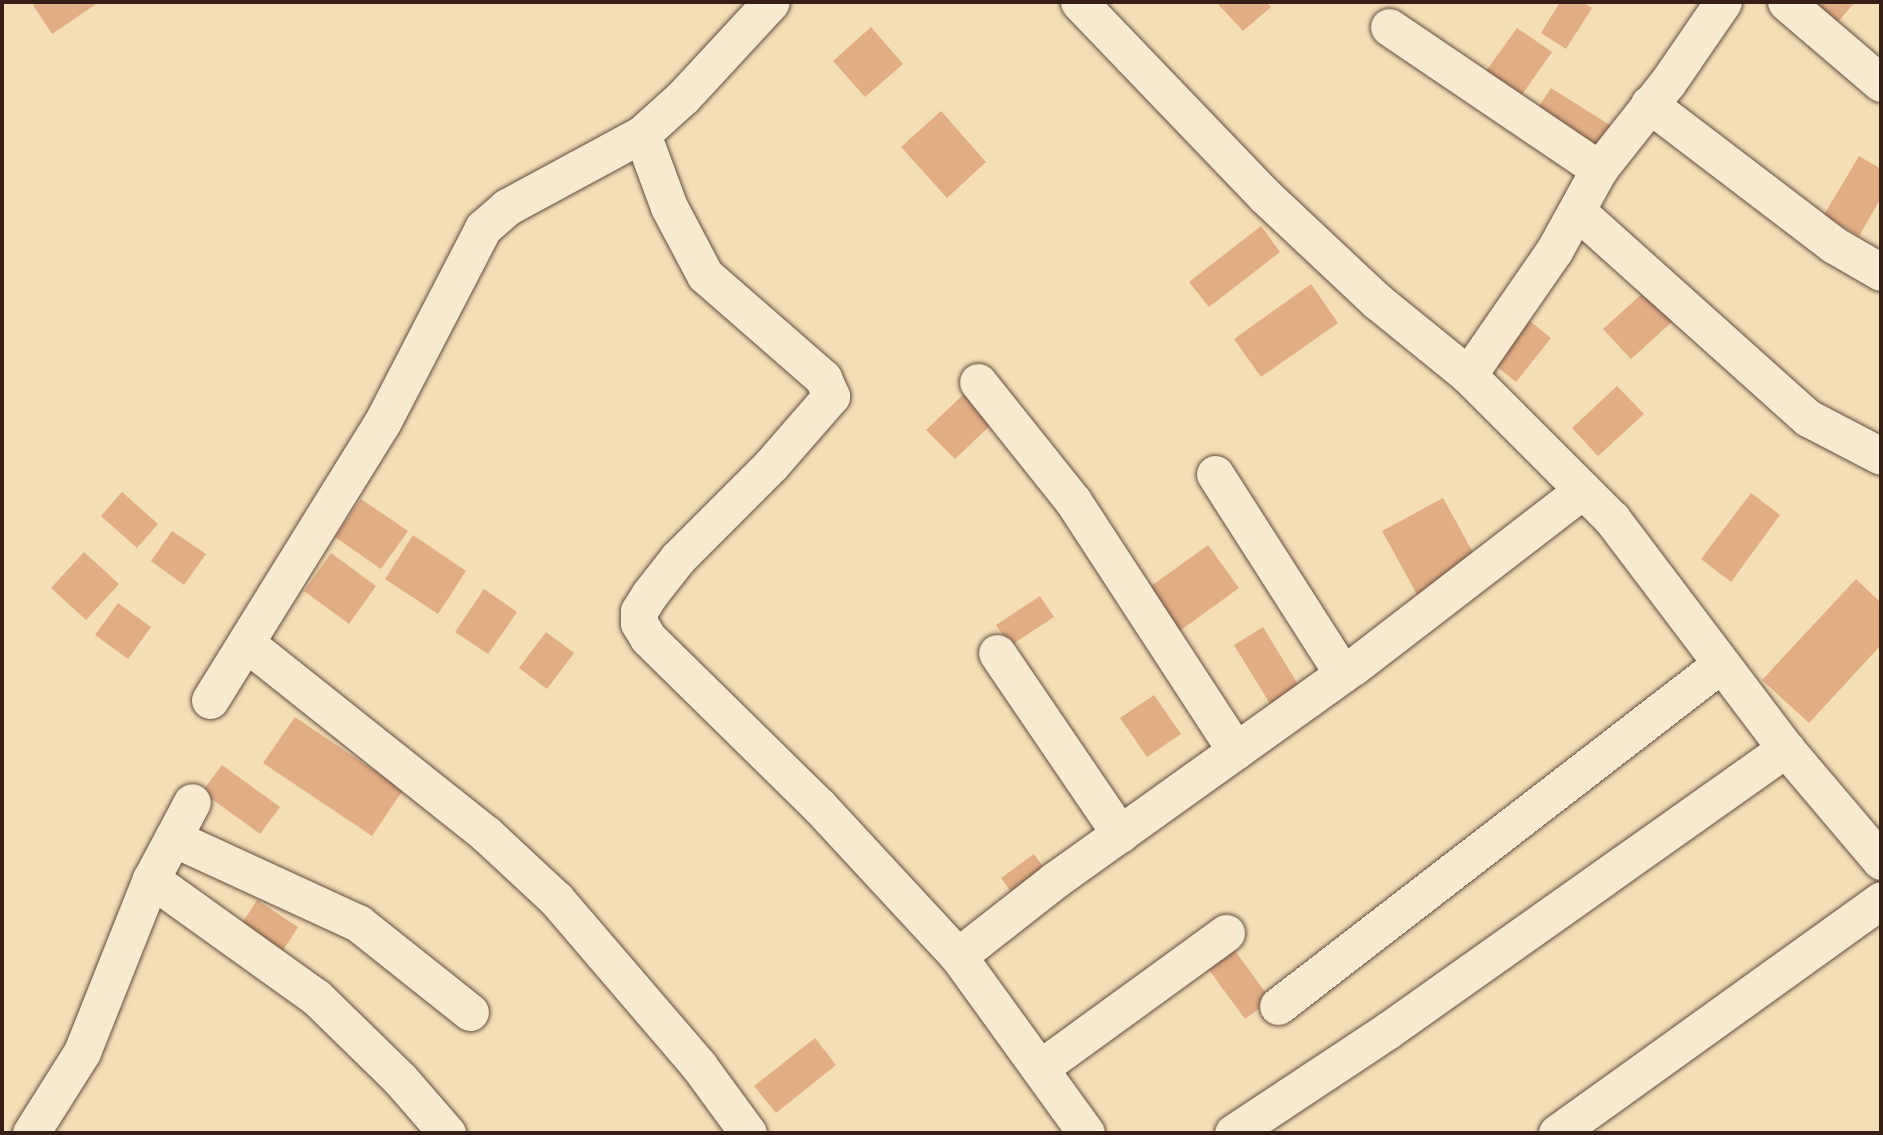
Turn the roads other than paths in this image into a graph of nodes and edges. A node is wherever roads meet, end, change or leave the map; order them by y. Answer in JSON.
{"nodes":[{"id":1,"x":771,"y":2,"type":"edge"},
{"id":2,"x":1079,"y":2,"type":"edge"},
{"id":3,"x":1723,"y":2,"type":"edge"},
{"id":4,"x":1786,"y":2,"type":"edge"},
{"id":5,"x":1389,"y":27,"type":"dead end"},
{"id":6,"x":1881,"y":83,"type":"edge"},
{"id":7,"x":1649,"y":104,"type":"junction"},
{"id":8,"x":642,"y":134,"type":"junction"},
{"id":9,"x":1599,"y":169,"type":"junction"},
{"id":10,"x":1577,"y":211,"type":"junction"},
{"id":11,"x":1881,"y":272,"type":"edge"},
{"id":12,"x":1468,"y":375,"type":"junction"},
{"id":13,"x":978,"y":382,"type":"dead end"},
{"id":14,"x":1881,"y":456,"type":"edge"},
{"id":15,"x":1215,"y":474,"type":"dead end"},
{"id":16,"x":1583,"y":490,"type":"junction"},
{"id":17,"x":246,"y":643,"type":"junction"},
{"id":18,"x":997,"y":653,"type":"dead end"},
{"id":19,"x":1721,"y":664,"type":"junction"},
{"id":20,"x":1343,"y":674,"type":"junction"},
{"id":21,"x":210,"y":699,"type":"dead end"},
{"id":22,"x":1786,"y":749,"type":"junction"},
{"id":23,"x":1236,"y":751,"type":"junction"},
{"id":24,"x":192,"y":802,"type":"dead end"},
{"id":25,"x":1120,"y":834,"type":"junction"},
{"id":26,"x":173,"y":838,"type":"junction"},
{"id":27,"x":1877,"y":842,"type":"edge"},
{"id":28,"x":151,"y":879,"type":"junction"},
{"id":29,"x":1881,"y":900,"type":"edge"},
{"id":30,"x":1226,"y":933,"type":"dead end"},
{"id":31,"x":958,"y":956,"type":"junction"},
{"id":32,"x":1278,"y":1006,"type":"dead end"},
{"id":33,"x":470,"y":1012,"type":"dead end"},
{"id":34,"x":1040,"y":1068,"type":"junction"},
{"id":35,"x":31,"y":1133,"type":"edge"},
{"id":36,"x":447,"y":1133,"type":"edge"},
{"id":37,"x":748,"y":1133,"type":"edge"},
{"id":38,"x":1086,"y":1133,"type":"edge"},
{"id":39,"x":1233,"y":1133,"type":"edge"},
{"id":40,"x":1557,"y":1133,"type":"edge"}],
"edges":[{"from":1,"to":8,"type":"street"},
{"from":2,"to":12,"type":"street"},
{"from":3,"to":7,"type":"street"},
{"from":4,"to":6,"type":"street"},
{"from":5,"to":9,"type":"street"},
{"from":7,"to":9,"type":"street"},
{"from":7,"to":11,"type":"street"},
{"from":8,"to":17,"type":"street"},
{"from":8,"to":31,"type":"street"},
{"from":9,"to":10,"type":"street"},
{"from":10,"to":12,"type":"street"},
{"from":10,"to":14,"type":"street"},
{"from":12,"to":16,"type":"street"},
{"from":13,"to":23,"type":"street"},
{"from":15,"to":20,"type":"street"},
{"from":16,"to":19,"type":"street"},
{"from":16,"to":20,"type":"street"},
{"from":17,"to":21,"type":"street"},
{"from":17,"to":37,"type":"street"},
{"from":18,"to":25,"type":"street"},
{"from":19,"to":22,"type":"street"},
{"from":19,"to":32,"type":"street"},
{"from":20,"to":23,"type":"street"},
{"from":22,"to":27,"type":"street"},
{"from":22,"to":39,"type":"street"},
{"from":23,"to":25,"type":"street"},
{"from":24,"to":26,"type":"street"},
{"from":25,"to":31,"type":"street"},
{"from":26,"to":28,"type":"street"},
{"from":26,"to":33,"type":"street"},
{"from":28,"to":35,"type":"street"},
{"from":28,"to":36,"type":"street"},
{"from":29,"to":40,"type":"street"},
{"from":30,"to":34,"type":"street"},
{"from":31,"to":34,"type":"street"},
{"from":34,"to":38,"type":"street"}]}
